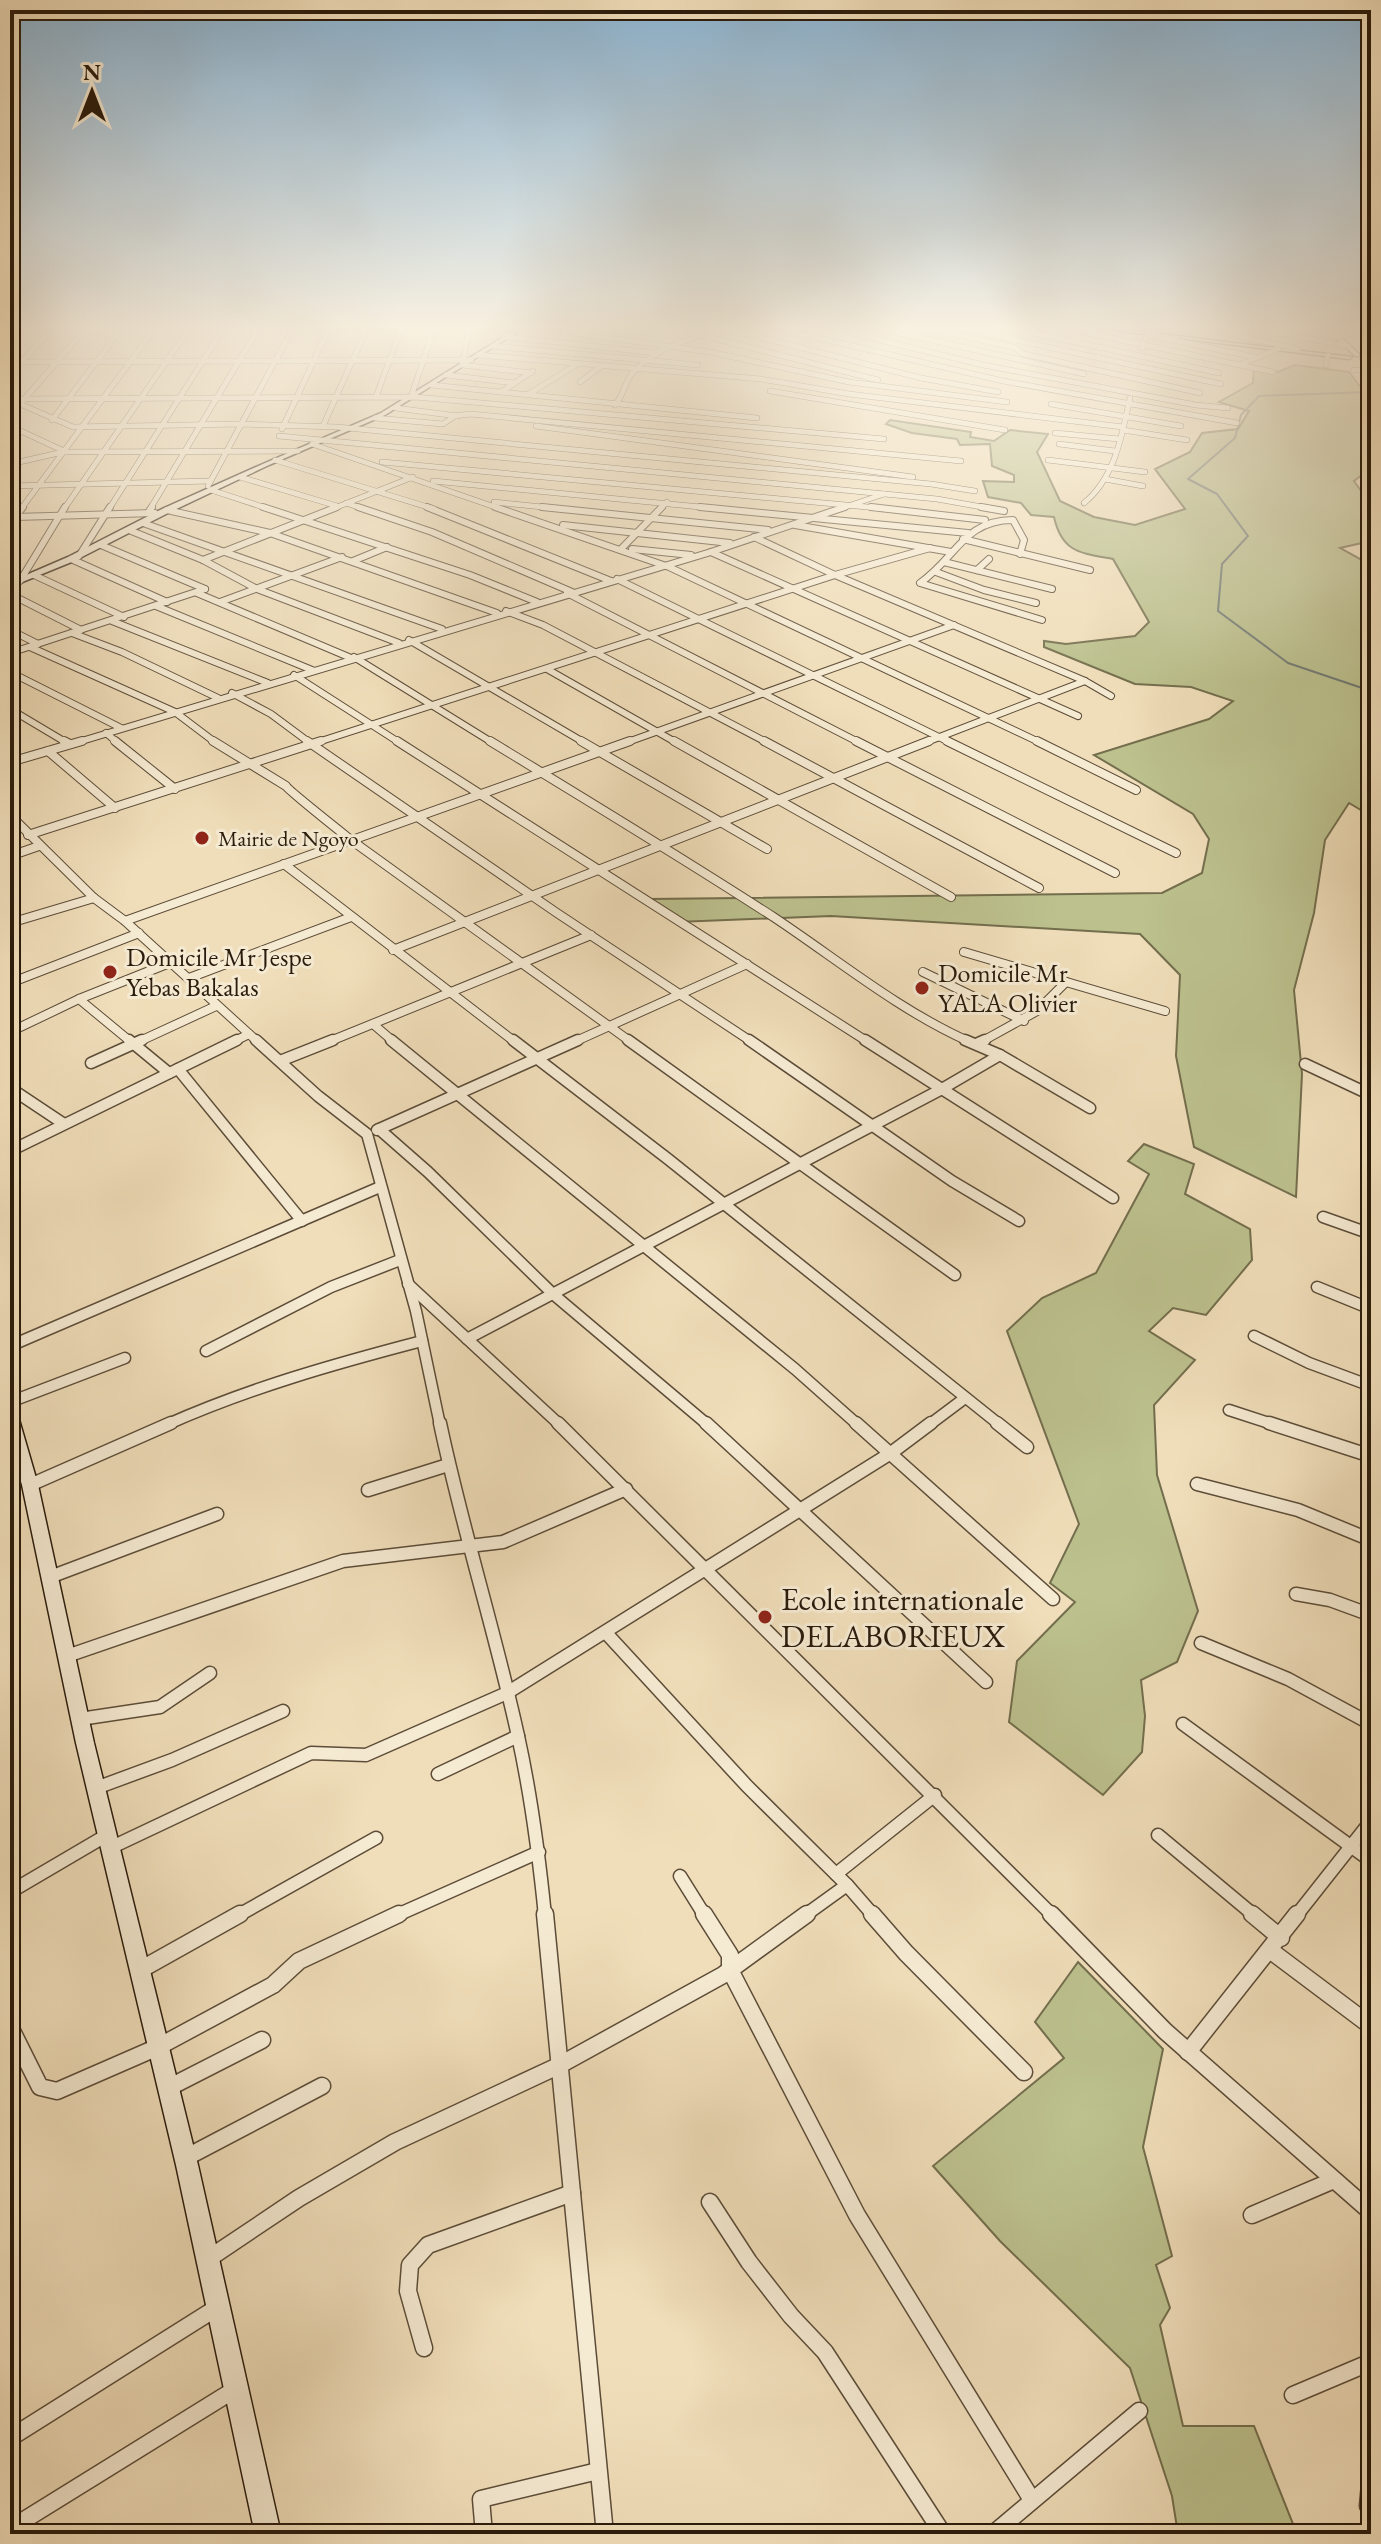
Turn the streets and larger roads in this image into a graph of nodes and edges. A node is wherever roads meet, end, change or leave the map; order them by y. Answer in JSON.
{"nodes":[{"id":1,"x":48,"y":445,"type":"edge"},
{"id":2,"x":68,"y":445,"type":"edge"},
{"id":3,"x":109,"y":445,"type":"edge"},
{"id":4,"x":150,"y":445,"type":"edge"},
{"id":5,"x":191,"y":445,"type":"edge"},
{"id":6,"x":229,"y":445,"type":"edge"},
{"id":7,"x":275,"y":445,"type":"edge"},
{"id":8,"x":311,"y":445,"type":"edge"},
{"id":9,"x":314,"y":445,"type":"edge"},
{"id":10,"x":370,"y":445,"type":"edge"},
{"id":11,"x":518,"y":445,"type":"edge"},
{"id":12,"x":566,"y":445,"type":"edge"},
{"id":13,"x":681,"y":445,"type":"edge"},
{"id":14,"x":728,"y":445,"type":"edge"},
{"id":15,"x":804,"y":445,"type":"edge"},
{"id":16,"x":1065,"y":445,"type":"edge"},
{"id":17,"x":1117,"y":445,"type":"edge"},
{"id":18,"x":561,"y":449,"type":"junction"},
{"id":19,"x":722,"y":450,"type":"junction"},
{"id":20,"x":272,"y":451,"type":"junction"},
{"id":21,"x":298,"y":451,"type":"junction"},
{"id":22,"x":1115,"y":451,"type":"junction"},
{"id":23,"x":63,"y":452,"type":"junction"},
{"id":24,"x":145,"y":452,"type":"junction"},
{"id":25,"x":187,"y":452,"type":"junction"},
{"id":26,"x":225,"y":452,"type":"junction"},
{"id":27,"x":104,"y":453,"type":"junction"},
{"id":28,"x":10,"y":455,"type":"edge"},
{"id":29,"x":921,"y":456,"type":"junction"},
{"id":30,"x":364,"y":460,"type":"junction"},
{"id":31,"x":1048,"y":460,"type":"dead end"},
{"id":32,"x":961,"y":461,"type":"dead end"},
{"id":33,"x":271,"y":462,"type":"junction"},
{"id":34,"x":545,"y":462,"type":"junction"},
{"id":35,"x":16,"y":463,"type":"edge"},
{"id":36,"x":708,"y":463,"type":"junction"},
{"id":37,"x":1110,"y":468,"type":"junction"},
{"id":38,"x":1371,"y":469,"type":"edge"},
{"id":39,"x":10,"y":471,"type":"edge"},
{"id":40,"x":1145,"y":472,"type":"dead end"},
{"id":41,"x":527,"y":475,"type":"junction"},
{"id":42,"x":909,"y":475,"type":"junction"},
{"id":43,"x":695,"y":476,"type":"junction"},
{"id":44,"x":240,"y":477,"type":"junction"},
{"id":45,"x":414,"y":477,"type":"junction"},
{"id":46,"x":1105,"y":479,"type":"junction"},
{"id":47,"x":423,"y":481,"type":"junction"},
{"id":48,"x":124,"y":482,"type":"junction"},
{"id":49,"x":169,"y":482,"type":"junction"},
{"id":50,"x":82,"y":483,"type":"junction"},
{"id":51,"x":921,"y":483,"type":"junction"},
{"id":52,"x":1371,"y":483,"type":"edge"},
{"id":53,"x":39,"y":485,"type":"junction"},
{"id":54,"x":10,"y":486,"type":"edge"},
{"id":55,"x":1143,"y":486,"type":"dead end"},
{"id":56,"x":209,"y":488,"type":"junction"},
{"id":57,"x":509,"y":488,"type":"junction"},
{"id":58,"x":679,"y":489,"type":"junction"},
{"id":59,"x":380,"y":490,"type":"junction"},
{"id":60,"x":975,"y":491,"type":"dead end"},
{"id":61,"x":884,"y":494,"type":"junction"},
{"id":62,"x":899,"y":495,"type":"junction"},
{"id":63,"x":346,"y":503,"type":"junction"},
{"id":64,"x":488,"y":503,"type":"junction"},
{"id":65,"x":666,"y":503,"type":"junction"},
{"id":66,"x":1084,"y":503,"type":"dead end"},
{"id":67,"x":854,"y":505,"type":"junction"},
{"id":68,"x":338,"y":506,"type":"junction"},
{"id":69,"x":164,"y":511,"type":"junction"},
{"id":70,"x":1004,"y":511,"type":"dead end"},
{"id":71,"x":148,"y":513,"type":"junction"},
{"id":72,"x":105,"y":514,"type":"junction"},
{"id":73,"x":60,"y":516,"type":"junction"},
{"id":74,"x":15,"y":517,"type":"junction"},
{"id":75,"x":817,"y":517,"type":"junction"},
{"id":76,"x":650,"y":518,"type":"junction"},
{"id":77,"x":305,"y":519,"type":"junction"},
{"id":78,"x":985,"y":520,"type":"junction"},
{"id":79,"x":143,"y":523,"type":"junction"},
{"id":80,"x":541,"y":523,"type":"junction"},
{"id":81,"x":10,"y":524,"type":"edge"},
{"id":82,"x":793,"y":525,"type":"junction"},
{"id":83,"x":129,"y":530,"type":"junction"},
{"id":84,"x":774,"y":531,"type":"junction"},
{"id":85,"x":270,"y":533,"type":"junction"},
{"id":86,"x":637,"y":533,"type":"junction"},
{"id":87,"x":966,"y":536,"type":"junction"},
{"id":88,"x":754,"y":537,"type":"junction"},
{"id":89,"x":735,"y":544,"type":"junction"},
{"id":90,"x":101,"y":545,"type":"junction"},
{"id":91,"x":387,"y":547,"type":"junction"},
{"id":92,"x":930,"y":548,"type":"junction"},
{"id":93,"x":622,"y":549,"type":"junction"},
{"id":94,"x":224,"y":551,"type":"junction"},
{"id":95,"x":711,"y":552,"type":"junction"},
{"id":96,"x":951,"y":552,"type":"junction"},
{"id":97,"x":1020,"y":554,"type":"junction"},
{"id":98,"x":697,"y":556,"type":"junction"},
{"id":99,"x":342,"y":557,"type":"junction"},
{"id":100,"x":75,"y":558,"type":"junction"},
{"id":101,"x":989,"y":559,"type":"dead end"},
{"id":102,"x":203,"y":560,"type":"junction"},
{"id":103,"x":353,"y":561,"type":"junction"},
{"id":104,"x":944,"y":562,"type":"junction"},
{"id":105,"x":665,"y":565,"type":"junction"},
{"id":106,"x":977,"y":570,"type":"junction"},
{"id":107,"x":1090,"y":570,"type":"dead end"},
{"id":108,"x":936,"y":572,"type":"junction"},
{"id":109,"x":34,"y":575,"type":"junction"},
{"id":110,"x":835,"y":575,"type":"junction"},
{"id":111,"x":290,"y":576,"type":"junction"},
{"id":112,"x":614,"y":580,"type":"junction"},
{"id":113,"x":20,"y":581,"type":"junction"},
{"id":114,"x":10,"y":585,"type":"edge"},
{"id":115,"x":795,"y":588,"type":"junction"},
{"id":116,"x":257,"y":589,"type":"junction"},
{"id":117,"x":1052,"y":589,"type":"dead end"},
{"id":118,"x":197,"y":593,"type":"junction"},
{"id":119,"x":570,"y":593,"type":"junction"},
{"id":120,"x":10,"y":594,"type":"edge"},
{"id":121,"x":167,"y":602,"type":"junction"},
{"id":122,"x":220,"y":602,"type":"junction"},
{"id":123,"x":537,"y":602,"type":"junction"},
{"id":124,"x":1036,"y":603,"type":"dead end"},
{"id":125,"x":748,"y":604,"type":"junction"},
{"id":126,"x":156,"y":606,"type":"junction"},
{"id":127,"x":506,"y":611,"type":"junction"},
{"id":128,"x":497,"y":614,"type":"junction"},
{"id":129,"x":124,"y":617,"type":"junction"},
{"id":130,"x":699,"y":620,"type":"junction"},
{"id":131,"x":1042,"y":620,"type":"dead end"},
{"id":132,"x":112,"y":621,"type":"junction"},
{"id":133,"x":954,"y":625,"type":"junction"},
{"id":134,"x":445,"y":629,"type":"junction"},
{"id":135,"x":10,"y":630,"type":"edge"},
{"id":136,"x":81,"y":630,"type":"junction"},
{"id":137,"x":72,"y":633,"type":"junction"},
{"id":138,"x":650,"y":635,"type":"junction"},
{"id":139,"x":409,"y":640,"type":"junction"},
{"id":140,"x":908,"y":641,"type":"junction"},
{"id":141,"x":399,"y":643,"type":"junction"},
{"id":142,"x":34,"y":645,"type":"junction"},
{"id":143,"x":10,"y":653,"type":"edge"},
{"id":144,"x":596,"y":653,"type":"junction"},
{"id":145,"x":352,"y":657,"type":"junction"},
{"id":146,"x":862,"y":658,"type":"junction"},
{"id":147,"x":547,"y":669,"type":"junction"},
{"id":148,"x":312,"y":670,"type":"junction"},
{"id":149,"x":10,"y":672,"type":"edge"},
{"id":150,"x":294,"y":675,"type":"junction"},
{"id":151,"x":815,"y":675,"type":"junction"},
{"id":152,"x":1085,"y":681,"type":"junction"},
{"id":153,"x":268,"y":683,"type":"junction"},
{"id":154,"x":489,"y":688,"type":"junction"},
{"id":155,"x":232,"y":693,"type":"junction"},
{"id":156,"x":761,"y":693,"type":"junction"},
{"id":157,"x":1111,"y":696,"type":"dead end"},
{"id":158,"x":218,"y":698,"type":"junction"},
{"id":159,"x":1037,"y":698,"type":"junction"},
{"id":160,"x":433,"y":706,"type":"junction"},
{"id":161,"x":10,"y":709,"type":"edge"},
{"id":162,"x":711,"y":711,"type":"junction"},
{"id":163,"x":175,"y":712,"type":"junction"},
{"id":164,"x":1078,"y":716,"type":"dead end"},
{"id":165,"x":990,"y":717,"type":"junction"},
{"id":166,"x":374,"y":726,"type":"junction"},
{"id":167,"x":121,"y":728,"type":"junction"},
{"id":168,"x":656,"y":731,"type":"junction"},
{"id":169,"x":106,"y":733,"type":"junction"},
{"id":170,"x":939,"y":737,"type":"junction"},
{"id":171,"x":70,"y":744,"type":"junction"},
{"id":172,"x":310,"y":744,"type":"junction"},
{"id":173,"x":48,"y":751,"type":"junction"},
{"id":174,"x":599,"y":751,"type":"junction"},
{"id":175,"x":885,"y":757,"type":"junction"},
{"id":176,"x":10,"y":762,"type":"edge"},
{"id":177,"x":250,"y":765,"type":"junction"},
{"id":178,"x":539,"y":772,"type":"junction"},
{"id":179,"x":833,"y":777,"type":"junction"},
{"id":180,"x":175,"y":789,"type":"junction"},
{"id":181,"x":1136,"y":790,"type":"dead end"},
{"id":182,"x":480,"y":793,"type":"junction"},
{"id":183,"x":776,"y":799,"type":"junction"},
{"id":184,"x":115,"y":808,"type":"junction"},
{"id":185,"x":10,"y":815,"type":"edge"},
{"id":186,"x":415,"y":816,"type":"junction"},
{"id":187,"x":718,"y":821,"type":"junction"},
{"id":188,"x":28,"y":835,"type":"junction"},
{"id":189,"x":351,"y":840,"type":"junction"},
{"id":190,"x":661,"y":845,"type":"junction"},
{"id":191,"x":39,"y":846,"type":"junction"},
{"id":192,"x":767,"y":849,"type":"dead end"},
{"id":193,"x":1176,"y":853,"type":"dead end"},
{"id":194,"x":10,"y":856,"type":"edge"},
{"id":195,"x":284,"y":864,"type":"junction"},
{"id":196,"x":600,"y":869,"type":"junction"},
{"id":197,"x":1115,"y":873,"type":"dead end"},
{"id":198,"x":1039,"y":888,"type":"dead end"},
{"id":199,"x":532,"y":896,"type":"junction"},
{"id":200,"x":951,"y":897,"type":"dead end"},
{"id":201,"x":94,"y":898,"type":"junction"},
{"id":202,"x":351,"y":917,"type":"junction"},
{"id":203,"x":125,"y":921,"type":"junction"},
{"id":204,"x":466,"y":921,"type":"junction"},
{"id":205,"x":10,"y":923,"type":"edge"},
{"id":206,"x":139,"y":933,"type":"junction"},
{"id":207,"x":591,"y":935,"type":"junction"},
{"id":208,"x":393,"y":950,"type":"junction"},
{"id":209,"x":964,"y":952,"type":"dead end"},
{"id":210,"x":172,"y":962,"type":"junction"},
{"id":211,"x":520,"y":963,"type":"junction"},
{"id":212,"x":747,"y":964,"type":"junction"},
{"id":213,"x":923,"y":972,"type":"dead end"},
{"id":214,"x":189,"y":978,"type":"junction"},
{"id":215,"x":1066,"y":982,"type":"junction"},
{"id":216,"x":10,"y":983,"type":"edge"},
{"id":217,"x":448,"y":993,"type":"junction"},
{"id":218,"x":683,"y":994,"type":"junction"},
{"id":219,"x":79,"y":999,"type":"junction"},
{"id":220,"x":216,"y":1006,"type":"junction"},
{"id":221,"x":1165,"y":1011,"type":"dead end"},
{"id":222,"x":1024,"y":1021,"type":"junction"},
{"id":223,"x":373,"y":1024,"type":"junction"},
{"id":224,"x":609,"y":1026,"type":"junction"},
{"id":225,"x":10,"y":1032,"type":"edge"},
{"id":226,"x":249,"y":1034,"type":"junction"},
{"id":227,"x":976,"y":1044,"type":"junction"},
{"id":228,"x":134,"y":1045,"type":"junction"},
{"id":229,"x":1000,"y":1055,"type":"junction"},
{"id":230,"x":536,"y":1059,"type":"junction"},
{"id":231,"x":280,"y":1061,"type":"junction"},
{"id":232,"x":91,"y":1063,"type":"dead end"},
{"id":233,"x":1305,"y":1064,"type":"dead end"},
{"id":234,"x":174,"y":1071,"type":"junction"},
{"id":235,"x":10,"y":1088,"type":"edge"},
{"id":236,"x":940,"y":1090,"type":"junction"},
{"id":237,"x":455,"y":1095,"type":"junction"},
{"id":238,"x":1371,"y":1095,"type":"edge"},
{"id":239,"x":1090,"y":1108,"type":"dead end"},
{"id":240,"x":64,"y":1124,"type":"junction"},
{"id":241,"x":873,"y":1126,"type":"junction"},
{"id":242,"x":373,"y":1131,"type":"junction"},
{"id":243,"x":10,"y":1151,"type":"edge"},
{"id":244,"x":801,"y":1164,"type":"junction"},
{"id":245,"x":380,"y":1187,"type":"junction"},
{"id":246,"x":1113,"y":1198,"type":"dead end"},
{"id":247,"x":723,"y":1204,"type":"junction"},
{"id":248,"x":1323,"y":1217,"type":"dead end"},
{"id":249,"x":302,"y":1221,"type":"junction"},
{"id":250,"x":1019,"y":1221,"type":"dead end"},
{"id":251,"x":1371,"y":1234,"type":"edge"},
{"id":252,"x":644,"y":1246,"type":"junction"},
{"id":253,"x":400,"y":1260,"type":"junction"},
{"id":254,"x":955,"y":1275,"type":"dead end"},
{"id":255,"x":408,"y":1284,"type":"junction"},
{"id":256,"x":1317,"y":1287,"type":"dead end"},
{"id":257,"x":553,"y":1294,"type":"junction"},
{"id":258,"x":1371,"y":1309,"type":"edge"},
{"id":259,"x":1254,"y":1336,"type":"dead end"},
{"id":260,"x":467,"y":1339,"type":"junction"},
{"id":261,"x":422,"y":1341,"type":"junction"},
{"id":262,"x":10,"y":1346,"type":"edge"},
{"id":263,"x":206,"y":1351,"type":"dead end"},
{"id":264,"x":125,"y":1358,"type":"dead end"},
{"id":265,"x":1371,"y":1386,"type":"edge"},
{"id":266,"x":965,"y":1398,"type":"junction"},
{"id":267,"x":10,"y":1402,"type":"edge"},
{"id":268,"x":1229,"y":1410,"type":"dead end"},
{"id":269,"x":10,"y":1416,"type":"edge"},
{"id":270,"x":1027,"y":1447,"type":"dead end"},
{"id":271,"x":891,"y":1453,"type":"junction"},
{"id":272,"x":1371,"y":1456,"type":"edge"},
{"id":273,"x":15,"y":1457,"type":"edge"},
{"id":274,"x":448,"y":1465,"type":"junction"},
{"id":275,"x":1197,"y":1484,"type":"dead end"},
{"id":276,"x":30,"y":1485,"type":"junction"},
{"id":277,"x":626,"y":1489,"type":"junction"},
{"id":278,"x":368,"y":1490,"type":"dead end"},
{"id":279,"x":799,"y":1509,"type":"junction"},
{"id":280,"x":217,"y":1514,"type":"dead end"},
{"id":281,"x":1371,"y":1540,"type":"edge"},
{"id":282,"x":469,"y":1548,"type":"junction"},
{"id":283,"x":703,"y":1570,"type":"junction"},
{"id":284,"x":50,"y":1577,"type":"junction"},
{"id":285,"x":1296,"y":1594,"type":"dead end"},
{"id":286,"x":1053,"y":1599,"type":"dead end"},
{"id":287,"x":1371,"y":1615,"type":"edge"},
{"id":288,"x":607,"y":1634,"type":"junction"},
{"id":289,"x":1201,"y":1643,"type":"dead end"},
{"id":290,"x":67,"y":1656,"type":"junction"},
{"id":291,"x":210,"y":1673,"type":"dead end"},
{"id":292,"x":986,"y":1682,"type":"dead end"},
{"id":293,"x":507,"y":1693,"type":"junction"},
{"id":294,"x":283,"y":1711,"type":"dead end"},
{"id":295,"x":80,"y":1719,"type":"junction"},
{"id":296,"x":1183,"y":1724,"type":"dead end"},
{"id":297,"x":1371,"y":1724,"type":"edge"},
{"id":298,"x":518,"y":1736,"type":"junction"},
{"id":299,"x":438,"y":1774,"type":"dead end"},
{"id":300,"x":96,"y":1788,"type":"junction"},
{"id":301,"x":935,"y":1795,"type":"junction"},
{"id":302,"x":1371,"y":1821,"type":"edge"},
{"id":303,"x":1158,"y":1835,"type":"dead end"},
{"id":304,"x":376,"y":1838,"type":"dead end"},
{"id":305,"x":109,"y":1841,"type":"junction"},
{"id":306,"x":1353,"y":1848,"type":"junction"},
{"id":307,"x":539,"y":1852,"type":"junction"},
{"id":308,"x":1371,"y":1861,"type":"edge"},
{"id":309,"x":680,"y":1876,"type":"dead end"},
{"id":310,"x":841,"y":1880,"type":"junction"},
{"id":311,"x":10,"y":1892,"type":"edge"},
{"id":312,"x":1276,"y":1944,"type":"junction"},
{"id":313,"x":140,"y":1970,"type":"junction"},
{"id":314,"x":730,"y":1970,"type":"junction"},
{"id":315,"x":1371,"y":2026,"type":"edge"},
{"id":316,"x":10,"y":2027,"type":"edge"},
{"id":317,"x":262,"y":2040,"type":"dead end"},
{"id":318,"x":158,"y":2047,"type":"junction"},
{"id":319,"x":1188,"y":2052,"type":"junction"},
{"id":320,"x":558,"y":2066,"type":"junction"},
{"id":321,"x":1024,"y":2072,"type":"dead end"},
{"id":322,"x":322,"y":2086,"type":"dead end"},
{"id":323,"x":168,"y":2088,"type":"junction"},
{"id":324,"x":185,"y":2158,"type":"junction"},
{"id":325,"x":1334,"y":2180,"type":"junction"},
{"id":326,"x":572,"y":2193,"type":"junction"},
{"id":327,"x":710,"y":2202,"type":"dead end"},
{"id":328,"x":1371,"y":2212,"type":"edge"},
{"id":329,"x":1252,"y":2215,"type":"dead end"},
{"id":330,"x":207,"y":2260,"type":"junction"},
{"id":331,"x":218,"y":2307,"type":"junction"},
{"id":332,"x":424,"y":2348,"type":"dead end"},
{"id":333,"x":1371,"y":2362,"type":"edge"},
{"id":334,"x":236,"y":2389,"type":"junction"},
{"id":335,"x":1293,"y":2395,"type":"dead end"},
{"id":336,"x":1139,"y":2411,"type":"dead end"},
{"id":337,"x":10,"y":2438,"type":"edge"},
{"id":338,"x":598,"y":2471,"type":"junction"},
{"id":339,"x":1371,"y":2474,"type":"edge"},
{"id":340,"x":1032,"y":2500,"type":"junction"},
{"id":341,"x":1368,"y":2506,"type":"dead end"},
{"id":342,"x":21,"y":2522,"type":"dead end"},
{"id":343,"x":268,"y":2534,"type":"edge"},
{"id":344,"x":484,"y":2534,"type":"edge"},
{"id":345,"x":605,"y":2534,"type":"edge"},
{"id":346,"x":943,"y":2534,"type":"edge"},
{"id":347,"x":993,"y":2534,"type":"edge"}],
"edges":[{"from":1,"to":23,"type":"street"},
{"from":2,"to":23,"type":"street"},
{"from":3,"to":27,"type":"street"},
{"from":4,"to":24,"type":"street"},
{"from":5,"to":25,"type":"street"},
{"from":6,"to":26,"type":"street"},
{"from":7,"to":20,"type":"street"},
{"from":8,"to":21,"type":"street"},
{"from":9,"to":30,"type":"street"},
{"from":10,"to":34,"type":"street"},
{"from":11,"to":18,"type":"street"},
{"from":12,"to":18,"type":"street"},
{"from":13,"to":19,"type":"street"},
{"from":14,"to":19,"type":"street"},
{"from":15,"to":29,"type":"street"},
{"from":16,"to":22,"type":"street"},
{"from":17,"to":22,"type":"street"},
{"from":18,"to":34,"type":"street"},
{"from":18,"to":36,"type":"street"},
{"from":19,"to":36,"type":"street"},
{"from":19,"to":42,"type":"street"},
{"from":20,"to":21,"type":"street"},
{"from":20,"to":26,"type":"street"},
{"from":20,"to":33,"type":"street"},
{"from":21,"to":33,"type":"street"},
{"from":22,"to":37,"type":"street"},
{"from":23,"to":27,"type":"street"},
{"from":23,"to":35,"type":"street"},
{"from":23,"to":53,"type":"street"},
{"from":24,"to":25,"type":"street"},
{"from":24,"to":27,"type":"street"},
{"from":24,"to":48,"type":"street"},
{"from":25,"to":26,"type":"street"},
{"from":25,"to":49,"type":"street"},
{"from":26,"to":56,"type":"street"},
{"from":27,"to":50,"type":"street"},
{"from":28,"to":35,"type":"street"},
{"from":29,"to":32,"type":"street"},
{"from":29,"to":42,"type":"street"},
{"from":30,"to":41,"type":"street"},
{"from":30,"to":45,"type":"street"},
{"from":31,"to":37,"type":"street"},
{"from":33,"to":44,"type":"street"},
{"from":33,"to":59,"type":"street"},
{"from":34,"to":41,"type":"street"},
{"from":34,"to":43,"type":"street"},
{"from":35,"to":39,"type":"street"},
{"from":36,"to":43,"type":"street"},
{"from":36,"to":51,"type":"street"},
{"from":37,"to":40,"type":"street"},
{"from":37,"to":46,"type":"street"},
{"from":38,"to":52,"type":"street"},
{"from":41,"to":57,"type":"street"},
{"from":41,"to":58,"type":"street"},
{"from":42,"to":51,"type":"street"},
{"from":43,"to":58,"type":"street"},
{"from":43,"to":61,"type":"street"},
{"from":44,"to":56,"type":"street"},
{"from":44,"to":68,"type":"street"},
{"from":45,"to":47,"type":"street"},
{"from":45,"to":59,"type":"street"},
{"from":46,"to":55,"type":"street"},
{"from":46,"to":66,"type":"street"},
{"from":47,"to":57,"type":"street"},
{"from":47,"to":64,"type":"street"},
{"from":48,"to":49,"type":"street"},
{"from":48,"to":50,"type":"street"},
{"from":48,"to":72,"type":"street"},
{"from":49,"to":56,"type":"street"},
{"from":49,"to":71,"type":"street"},
{"from":50,"to":53,"type":"street"},
{"from":50,"to":73,"type":"street"},
{"from":51,"to":60,"type":"street"},
{"from":51,"to":62,"type":"street"},
{"from":53,"to":54,"type":"street"},
{"from":53,"to":74,"type":"street"},
{"from":56,"to":69,"type":"street"},
{"from":56,"to":77,"type":"street"},
{"from":57,"to":64,"type":"street"},
{"from":57,"to":65,"type":"street"},
{"from":58,"to":65,"type":"street"},
{"from":58,"to":67,"type":"street"},
{"from":59,"to":63,"type":"street"},
{"from":59,"to":112,"type":"street"},
{"from":61,"to":62,"type":"street"},
{"from":61,"to":67,"type":"street"},
{"from":62,"to":70,"type":"street"},
{"from":63,"to":68,"type":"street"},
{"from":63,"to":119,"type":"street"},
{"from":64,"to":76,"type":"street"},
{"from":64,"to":80,"type":"street"},
{"from":65,"to":75,"type":"street"},
{"from":65,"to":76,"type":"street"},
{"from":67,"to":75,"type":"street"},
{"from":67,"to":78,"type":"street"},
{"from":68,"to":77,"type":"street"},
{"from":69,"to":71,"type":"street"},
{"from":69,"to":79,"type":"street"},
{"from":69,"to":85,"type":"street"},
{"from":71,"to":72,"type":"street"},
{"from":72,"to":73,"type":"street"},
{"from":72,"to":100,"type":"street"},
{"from":73,"to":74,"type":"street"},
{"from":73,"to":113,"type":"street"},
{"from":74,"to":81,"type":"street"},
{"from":75,"to":82,"type":"street"},
{"from":75,"to":87,"type":"street"},
{"from":76,"to":84,"type":"street"},
{"from":76,"to":86,"type":"street"},
{"from":77,"to":85,"type":"street"},
{"from":77,"to":91,"type":"street"},
{"from":78,"to":87,"type":"street"},
{"from":78,"to":97,"type":"street"},
{"from":79,"to":83,"type":"street"},
{"from":79,"to":94,"type":"street"},
{"from":80,"to":86,"type":"street"},
{"from":80,"to":93,"type":"street"},
{"from":82,"to":84,"type":"street"},
{"from":82,"to":92,"type":"street"},
{"from":83,"to":90,"type":"street"},
{"from":83,"to":102,"type":"street"},
{"from":84,"to":88,"type":"street"},
{"from":85,"to":94,"type":"street"},
{"from":85,"to":99,"type":"street"},
{"from":86,"to":89,"type":"street"},
{"from":86,"to":93,"type":"street"},
{"from":87,"to":96,"type":"street"},
{"from":87,"to":97,"type":"street"},
{"from":88,"to":89,"type":"street"},
{"from":88,"to":110,"type":"street"},
{"from":89,"to":95,"type":"street"},
{"from":90,"to":100,"type":"street"},
{"from":90,"to":118,"type":"street"},
{"from":91,"to":103,"type":"street"},
{"from":91,"to":123,"type":"street"},
{"from":92,"to":96,"type":"street"},
{"from":92,"to":110,"type":"street"},
{"from":93,"to":98,"type":"street"},
{"from":93,"to":105,"type":"street"},
{"from":94,"to":102,"type":"street"},
{"from":94,"to":111,"type":"street"},
{"from":95,"to":98,"type":"street"},
{"from":95,"to":115,"type":"street"},
{"from":96,"to":104,"type":"street"},
{"from":97,"to":107,"type":"street"},
{"from":98,"to":105,"type":"street"},
{"from":99,"to":103,"type":"street"},
{"from":99,"to":111,"type":"street"},
{"from":100,"to":109,"type":"street"},
{"from":100,"to":121,"type":"street"},
{"from":101,"to":106,"type":"street"},
{"from":102,"to":116,"type":"street"},
{"from":103,"to":128,"type":"street"},
{"from":104,"to":106,"type":"street"},
{"from":104,"to":108,"type":"street"},
{"from":105,"to":112,"type":"street"},
{"from":105,"to":125,"type":"street"},
{"from":106,"to":117,"type":"street"},
{"from":108,"to":124,"type":"street"},
{"from":108,"to":131,"type":"street"},
{"from":109,"to":113,"type":"street"},
{"from":109,"to":129,"type":"street"},
{"from":110,"to":115,"type":"street"},
{"from":110,"to":133,"type":"street"},
{"from":111,"to":116,"type":"street"},
{"from":111,"to":134,"type":"street"},
{"from":112,"to":119,"type":"street"},
{"from":112,"to":130,"type":"street"},
{"from":113,"to":114,"type":"street"},
{"from":115,"to":125,"type":"street"},
{"from":115,"to":140,"type":"street"},
{"from":116,"to":122,"type":"street"},
{"from":116,"to":141,"type":"street"},
{"from":118,"to":121,"type":"street"},
{"from":118,"to":122,"type":"street"},
{"from":119,"to":123,"type":"street"},
{"from":119,"to":138,"type":"street"},
{"from":120,"to":136,"type":"street"},
{"from":121,"to":126,"type":"street"},
{"from":122,"to":145,"type":"street"},
{"from":123,"to":127,"type":"street"},
{"from":125,"to":130,"type":"street"},
{"from":125,"to":146,"type":"street"},
{"from":126,"to":129,"type":"street"},
{"from":126,"to":148,"type":"street"},
{"from":127,"to":128,"type":"street"},
{"from":127,"to":144,"type":"street"},
{"from":128,"to":134,"type":"street"},
{"from":129,"to":132,"type":"street"},
{"from":130,"to":138,"type":"street"},
{"from":130,"to":151,"type":"street"},
{"from":132,"to":136,"type":"street"},
{"from":132,"to":153,"type":"street"},
{"from":133,"to":140,"type":"street"},
{"from":133,"to":152,"type":"street"},
{"from":134,"to":139,"type":"street"},
{"from":135,"to":142,"type":"street"},
{"from":136,"to":137,"type":"street"},
{"from":137,"to":142,"type":"street"},
{"from":137,"to":158,"type":"street"},
{"from":138,"to":144,"type":"street"},
{"from":138,"to":156,"type":"street"},
{"from":139,"to":141,"type":"street"},
{"from":139,"to":154,"type":"street"},
{"from":140,"to":146,"type":"street"},
{"from":140,"to":159,"type":"street"},
{"from":141,"to":145,"type":"street"},
{"from":142,"to":143,"type":"street"},
{"from":142,"to":163,"type":"street"},
{"from":144,"to":147,"type":"street"},
{"from":144,"to":162,"type":"street"},
{"from":145,"to":148,"type":"street"},
{"from":145,"to":160,"type":"street"},
{"from":146,"to":151,"type":"street"},
{"from":146,"to":165,"type":"street"},
{"from":147,"to":154,"type":"street"},
{"from":147,"to":168,"type":"street"},
{"from":148,"to":150,"type":"street"},
{"from":149,"to":167,"type":"street"},
{"from":150,"to":153,"type":"street"},
{"from":150,"to":166,"type":"street"},
{"from":151,"to":156,"type":"street"},
{"from":151,"to":170,"type":"street"},
{"from":152,"to":157,"type":"street"},
{"from":152,"to":159,"type":"street"},
{"from":153,"to":155,"type":"street"},
{"from":154,"to":160,"type":"street"},
{"from":154,"to":174,"type":"street"},
{"from":155,"to":158,"type":"street"},
{"from":155,"to":172,"type":"street"},
{"from":156,"to":162,"type":"street"},
{"from":156,"to":175,"type":"street"},
{"from":158,"to":163,"type":"street"},
{"from":159,"to":164,"type":"street"},
{"from":159,"to":165,"type":"street"},
{"from":160,"to":166,"type":"street"},
{"from":160,"to":178,"type":"street"},
{"from":161,"to":171,"type":"street"},
{"from":162,"to":168,"type":"street"},
{"from":162,"to":179,"type":"street"},
{"from":163,"to":167,"type":"street"},
{"from":163,"to":177,"type":"street"},
{"from":165,"to":170,"type":"street"},
{"from":165,"to":181,"type":"street"},
{"from":166,"to":172,"type":"street"},
{"from":166,"to":182,"type":"street"},
{"from":167,"to":169,"type":"street"},
{"from":168,"to":174,"type":"street"},
{"from":168,"to":183,"type":"street"},
{"from":169,"to":171,"type":"street"},
{"from":169,"to":180,"type":"street"},
{"from":170,"to":175,"type":"street"},
{"from":170,"to":193,"type":"street"},
{"from":171,"to":173,"type":"street"},
{"from":172,"to":177,"type":"street"},
{"from":172,"to":186,"type":"street"},
{"from":173,"to":176,"type":"street"},
{"from":173,"to":184,"type":"street"},
{"from":174,"to":178,"type":"street"},
{"from":174,"to":187,"type":"street"},
{"from":175,"to":179,"type":"street"},
{"from":175,"to":197,"type":"street"},
{"from":177,"to":180,"type":"street"},
{"from":177,"to":189,"type":"street"},
{"from":178,"to":182,"type":"street"},
{"from":178,"to":190,"type":"street"},
{"from":179,"to":183,"type":"street"},
{"from":179,"to":198,"type":"street"},
{"from":180,"to":184,"type":"street"},
{"from":182,"to":186,"type":"street"},
{"from":182,"to":196,"type":"street"},
{"from":183,"to":187,"type":"street"},
{"from":183,"to":200,"type":"street"},
{"from":184,"to":188,"type":"street"},
{"from":185,"to":188,"type":"street"},
{"from":186,"to":189,"type":"street"},
{"from":186,"to":199,"type":"street"},
{"from":187,"to":190,"type":"street"},
{"from":187,"to":192,"type":"street"},
{"from":188,"to":191,"type":"street"},
{"from":189,"to":195,"type":"street"},
{"from":189,"to":204,"type":"street"},
{"from":190,"to":196,"type":"street"},
{"from":190,"to":227,"type":"street"},
{"from":191,"to":194,"type":"street"},
{"from":191,"to":201,"type":"street"},
{"from":195,"to":202,"type":"street"},
{"from":195,"to":203,"type":"street"},
{"from":196,"to":199,"type":"street"},
{"from":196,"to":212,"type":"street"},
{"from":199,"to":204,"type":"street"},
{"from":199,"to":207,"type":"street"},
{"from":201,"to":203,"type":"street"},
{"from":201,"to":205,"type":"street"},
{"from":202,"to":208,"type":"street"},
{"from":202,"to":214,"type":"street"},
{"from":203,"to":206,"type":"street"},
{"from":204,"to":208,"type":"street"},
{"from":204,"to":211,"type":"street"},
{"from":206,"to":210,"type":"street"},
{"from":206,"to":216,"type":"street"},
{"from":207,"to":211,"type":"street"},
{"from":207,"to":218,"type":"street"},
{"from":208,"to":217,"type":"street"},
{"from":209,"to":215,"type":"street"},
{"from":210,"to":214,"type":"street"},
{"from":210,"to":219,"type":"street"},
{"from":211,"to":217,"type":"street"},
{"from":211,"to":224,"type":"street"},
{"from":212,"to":218,"type":"street"},
{"from":212,"to":236,"type":"street"},
{"from":213,"to":222,"type":"street"},
{"from":214,"to":220,"type":"street"},
{"from":215,"to":221,"type":"street"},
{"from":215,"to":222,"type":"street"},
{"from":217,"to":223,"type":"street"},
{"from":217,"to":230,"type":"street"},
{"from":218,"to":224,"type":"street"},
{"from":218,"to":241,"type":"street"},
{"from":219,"to":225,"type":"street"},
{"from":219,"to":228,"type":"street"},
{"from":220,"to":226,"type":"street"},
{"from":220,"to":228,"type":"street"},
{"from":222,"to":227,"type":"street"},
{"from":223,"to":231,"type":"street"},
{"from":223,"to":237,"type":"street"},
{"from":224,"to":230,"type":"street"},
{"from":224,"to":244,"type":"street"},
{"from":226,"to":231,"type":"street"},
{"from":226,"to":234,"type":"street"},
{"from":227,"to":229,"type":"street"},
{"from":228,"to":232,"type":"street"},
{"from":228,"to":234,"type":"street"},
{"from":229,"to":236,"type":"street"},
{"from":229,"to":239,"type":"street"},
{"from":230,"to":237,"type":"street"},
{"from":230,"to":247,"type":"street"},
{"from":231,"to":242,"type":"street"},
{"from":233,"to":238,"type":"street"},
{"from":234,"to":240,"type":"street"},
{"from":234,"to":249,"type":"street"},
{"from":235,"to":240,"type":"street"},
{"from":236,"to":241,"type":"street"},
{"from":236,"to":246,"type":"street"},
{"from":237,"to":242,"type":"street"},
{"from":237,"to":252,"type":"street"},
{"from":240,"to":243,"type":"street"},
{"from":241,"to":244,"type":"street"},
{"from":241,"to":250,"type":"street"},
{"from":242,"to":245,"type":"street"},
{"from":242,"to":257,"type":"street"},
{"from":244,"to":247,"type":"street"},
{"from":244,"to":254,"type":"street"},
{"from":245,"to":249,"type":"street"},
{"from":245,"to":253,"type":"street"},
{"from":247,"to":252,"type":"street"},
{"from":247,"to":266,"type":"street"},
{"from":248,"to":251,"type":"street"},
{"from":249,"to":262,"type":"street"},
{"from":252,"to":257,"type":"street"},
{"from":252,"to":271,"type":"street"},
{"from":253,"to":255,"type":"street"},
{"from":253,"to":263,"type":"street"},
{"from":255,"to":260,"type":"street"},
{"from":255,"to":261,"type":"street"},
{"from":256,"to":258,"type":"street"},
{"from":257,"to":260,"type":"street"},
{"from":257,"to":279,"type":"street"},
{"from":259,"to":265,"type":"street"},
{"from":260,"to":277,"type":"street"},
{"from":261,"to":274,"type":"street"},
{"from":261,"to":276,"type":"street"},
{"from":264,"to":267,"type":"street"},
{"from":266,"to":270,"type":"street"},
{"from":266,"to":271,"type":"street"},
{"from":268,"to":272,"type":"street"},
{"from":269,"to":273,"type":"street"},
{"from":271,"to":279,"type":"street"},
{"from":271,"to":286,"type":"street"},
{"from":273,"to":276,"type":"street"},
{"from":274,"to":278,"type":"street"},
{"from":274,"to":282,"type":"street"},
{"from":275,"to":281,"type":"street"},
{"from":276,"to":284,"type":"street"},
{"from":277,"to":282,"type":"street"},
{"from":277,"to":283,"type":"street"},
{"from":279,"to":283,"type":"street"},
{"from":279,"to":292,"type":"street"},
{"from":280,"to":284,"type":"street"},
{"from":282,"to":290,"type":"street"},
{"from":282,"to":293,"type":"street"},
{"from":283,"to":288,"type":"street"},
{"from":283,"to":301,"type":"street"},
{"from":284,"to":290,"type":"street"},
{"from":285,"to":287,"type":"street"},
{"from":288,"to":293,"type":"street"},
{"from":288,"to":310,"type":"street"},
{"from":289,"to":297,"type":"street"},
{"from":290,"to":295,"type":"street"},
{"from":291,"to":295,"type":"street"},
{"from":293,"to":298,"type":"street"},
{"from":293,"to":305,"type":"street"},
{"from":294,"to":300,"type":"street"},
{"from":295,"to":300,"type":"street"},
{"from":296,"to":306,"type":"street"},
{"from":298,"to":299,"type":"street"},
{"from":298,"to":307,"type":"street"},
{"from":300,"to":305,"type":"street"},
{"from":301,"to":310,"type":"street"},
{"from":301,"to":319,"type":"street"},
{"from":302,"to":306,"type":"street"},
{"from":303,"to":312,"type":"street"},
{"from":304,"to":313,"type":"street"},
{"from":305,"to":311,"type":"street"},
{"from":305,"to":313,"type":"street"},
{"from":306,"to":308,"type":"street"},
{"from":306,"to":312,"type":"street"},
{"from":307,"to":318,"type":"street"},
{"from":307,"to":320,"type":"street"},
{"from":309,"to":314,"type":"street"},
{"from":310,"to":314,"type":"street"},
{"from":310,"to":321,"type":"street"},
{"from":312,"to":315,"type":"street"},
{"from":312,"to":319,"type":"street"},
{"from":313,"to":318,"type":"street"},
{"from":314,"to":320,"type":"street"},
{"from":314,"to":340,"type":"street"},
{"from":316,"to":318,"type":"street"},
{"from":317,"to":323,"type":"street"},
{"from":318,"to":323,"type":"street"},
{"from":319,"to":325,"type":"street"},
{"from":320,"to":326,"type":"street"},
{"from":320,"to":330,"type":"street"},
{"from":322,"to":324,"type":"street"},
{"from":323,"to":324,"type":"street"},
{"from":324,"to":330,"type":"street"},
{"from":325,"to":328,"type":"street"},
{"from":325,"to":329,"type":"street"},
{"from":326,"to":332,"type":"street"},
{"from":326,"to":338,"type":"street"},
{"from":327,"to":346,"type":"street"},
{"from":330,"to":331,"type":"street"},
{"from":331,"to":334,"type":"street"},
{"from":331,"to":337,"type":"street"},
{"from":333,"to":335,"type":"street"},
{"from":334,"to":342,"type":"street"},
{"from":334,"to":343,"type":"street"},
{"from":336,"to":340,"type":"street"},
{"from":338,"to":344,"type":"street"},
{"from":338,"to":345,"type":"street"},
{"from":339,"to":341,"type":"street"},
{"from":340,"to":347,"type":"street"}]}
